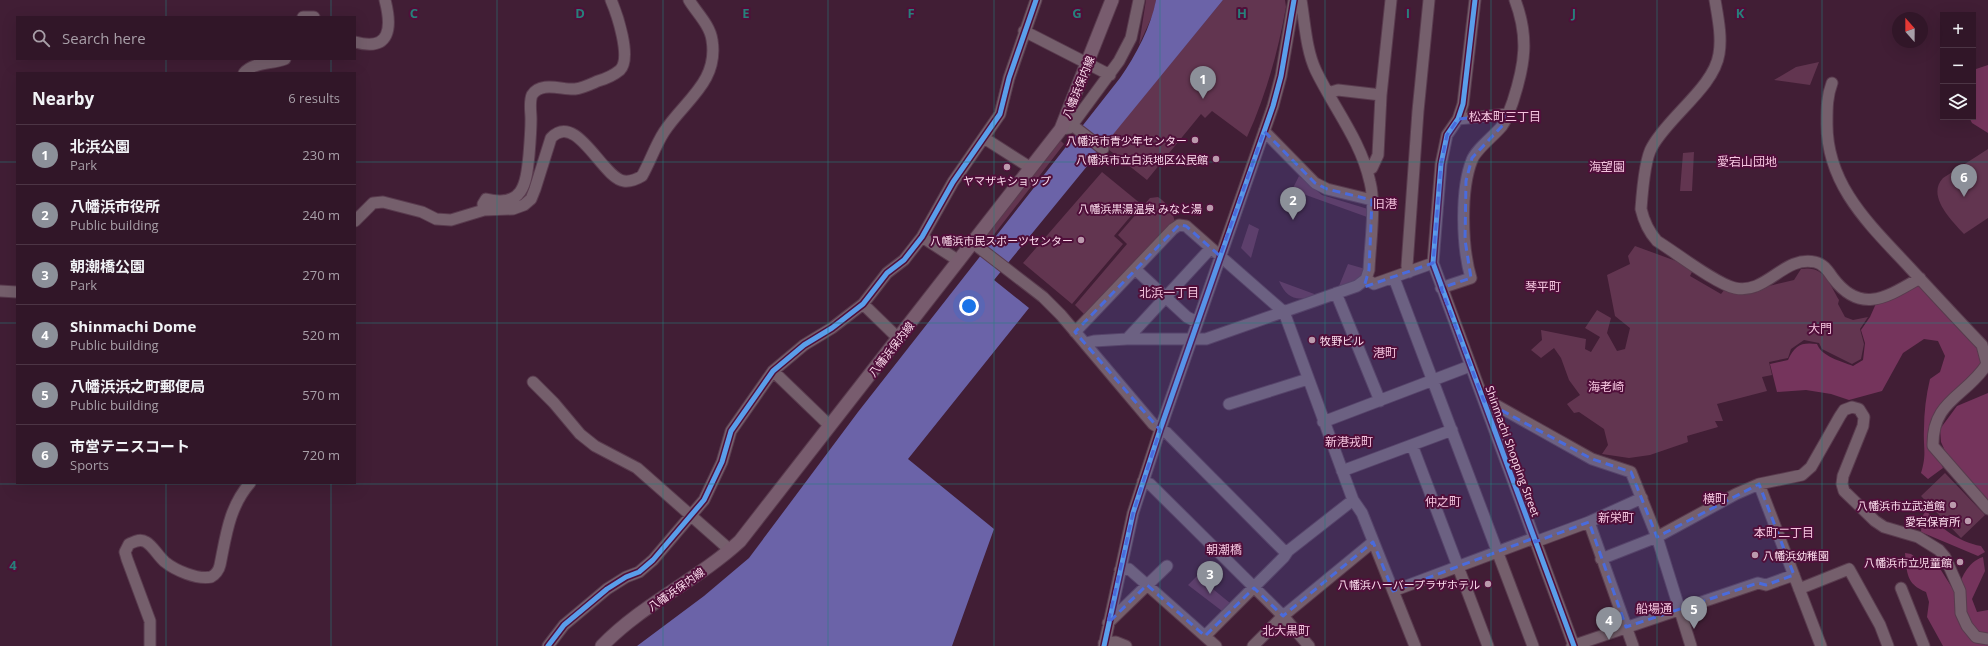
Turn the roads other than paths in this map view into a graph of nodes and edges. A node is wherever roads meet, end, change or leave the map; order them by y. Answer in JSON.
{"nodes":[{"id":1,"x":385,"y":0,"type":"edge"},
{"id":2,"x":611,"y":0,"type":"edge"},
{"id":3,"x":689,"y":0,"type":"edge"},
{"id":4,"x":1036,"y":0,"type":"edge"},
{"id":5,"x":1112,"y":0,"type":"edge"},
{"id":6,"x":1139,"y":0,"type":"edge"},
{"id":7,"x":1294,"y":0,"type":"edge"},
{"id":8,"x":1300,"y":0,"type":"edge"},
{"id":9,"x":1391,"y":0,"type":"edge"},
{"id":10,"x":1429,"y":0,"type":"edge"},
{"id":11,"x":1475,"y":0,"type":"edge"},
{"id":12,"x":1515,"y":0,"type":"edge"},
{"id":13,"x":1715,"y":0,"type":"edge"},
{"id":14,"x":1024,"y":31,"type":"junction"},
{"id":15,"x":356,"y":42,"type":"edge"},
{"id":16,"x":282,"y":60,"type":"edge"},
{"id":17,"x":1087,"y":64,"type":"junction"},
{"id":18,"x":245,"y":72,"type":"edge"},
{"id":19,"x":1110,"y":75,"type":"junction"},
{"id":20,"x":1832,"y":83,"type":"dead end"},
{"id":21,"x":1328,"y":93,"type":"junction"},
{"id":22,"x":1381,"y":95,"type":"junction"},
{"id":23,"x":1508,"y":114,"type":"junction"},
{"id":24,"x":1458,"y":119,"type":"junction"},
{"id":25,"x":1070,"y":128,"type":"junction"},
{"id":26,"x":1264,"y":132,"type":"junction"},
{"id":27,"x":984,"y":138,"type":"junction"},
{"id":28,"x":1103,"y":150,"type":"dead end"},
{"id":29,"x":1031,"y":168,"type":"junction"},
{"id":30,"x":1367,"y":170,"type":"junction"},
{"id":31,"x":1372,"y":200,"type":"junction"},
{"id":32,"x":484,"y":210,"type":"junction"},
{"id":33,"x":356,"y":220,"type":"edge"},
{"id":34,"x":922,"y":237,"type":"junction"},
{"id":35,"x":978,"y":247,"type":"junction"},
{"id":36,"x":1211,"y":248,"type":"junction"},
{"id":37,"x":1220,"y":256,"type":"junction"},
{"id":38,"x":959,"y":261,"type":"junction"},
{"id":39,"x":1433,"y":263,"type":"junction"},
{"id":40,"x":1135,"y":269,"type":"junction"},
{"id":41,"x":1409,"y":272,"type":"junction"},
{"id":42,"x":1394,"y":278,"type":"junction"},
{"id":43,"x":1920,"y":278,"type":"junction"},
{"id":44,"x":1366,"y":279,"type":"junction"},
{"id":45,"x":1441,"y":288,"type":"junction"},
{"id":46,"x":0,"y":291,"type":"edge"},
{"id":47,"x":16,"y":292,"type":"edge"},
{"id":48,"x":1336,"y":293,"type":"junction"},
{"id":49,"x":1166,"y":298,"type":"junction"},
{"id":50,"x":863,"y":304,"type":"junction"},
{"id":51,"x":1284,"y":312,"type":"junction"},
{"id":52,"x":1197,"y":322,"type":"junction"},
{"id":53,"x":1075,"y":332,"type":"junction"},
{"id":54,"x":899,"y":339,"type":"junction"},
{"id":55,"x":1127,"y":339,"type":"junction"},
{"id":56,"x":1192,"y":339,"type":"junction"},
{"id":57,"x":1086,"y":343,"type":"junction"},
{"id":58,"x":1470,"y":366,"type":"junction"},
{"id":59,"x":773,"y":371,"type":"junction"},
{"id":60,"x":1308,"y":379,"type":"junction"},
{"id":61,"x":1432,"y":381,"type":"junction"},
{"id":62,"x":533,"y":382,"type":"dead end"},
{"id":63,"x":1380,"y":401,"type":"junction"},
{"id":64,"x":1484,"y":401,"type":"junction"},
{"id":65,"x":1229,"y":404,"type":"dead end"},
{"id":66,"x":1323,"y":422,"type":"junction"},
{"id":67,"x":830,"y":426,"type":"junction"},
{"id":68,"x":1160,"y":430,"type":"junction"},
{"id":69,"x":1452,"y":430,"type":"junction"},
{"id":70,"x":1412,"y":445,"type":"junction"},
{"id":71,"x":1342,"y":471,"type":"junction"},
{"id":72,"x":1143,"y":481,"type":"junction"},
{"id":73,"x":249,"y":484,"type":"edge"},
{"id":74,"x":1759,"y":484,"type":"junction"},
{"id":75,"x":1642,"y":498,"type":"junction"},
{"id":76,"x":1353,"y":500,"type":"junction"},
{"id":77,"x":1988,"y":509,"type":"edge"},
{"id":78,"x":691,"y":517,"type":"junction"},
{"id":79,"x":1589,"y":522,"type":"junction"},
{"id":80,"x":1657,"y":537,"type":"junction"},
{"id":81,"x":1534,"y":540,"type":"junction"},
{"id":82,"x":1373,"y":542,"type":"junction"},
{"id":83,"x":730,"y":550,"type":"junction"},
{"id":84,"x":1288,"y":552,"type":"junction"},
{"id":85,"x":1497,"y":552,"type":"junction"},
{"id":86,"x":1601,"y":559,"type":"junction"},
{"id":87,"x":1166,"y":566,"type":"dead end"},
{"id":88,"x":1458,"y":566,"type":"junction"},
{"id":89,"x":1120,"y":570,"type":"junction"},
{"id":90,"x":1794,"y":575,"type":"junction"},
{"id":91,"x":1147,"y":585,"type":"junction"},
{"id":92,"x":1254,"y":588,"type":"junction"},
{"id":93,"x":1901,"y":588,"type":"dead end"},
{"id":94,"x":1799,"y":589,"type":"junction"},
{"id":95,"x":1393,"y":591,"type":"junction"},
{"id":96,"x":1681,"y":610,"type":"junction"},
{"id":97,"x":1283,"y":616,"type":"junction"},
{"id":98,"x":1108,"y":623,"type":"junction"},
{"id":99,"x":1626,"y":627,"type":"junction"},
{"id":100,"x":1205,"y":636,"type":"junction"},
{"id":101,"x":1988,"y":639,"type":"edge"},
{"id":102,"x":1104,"y":644,"type":"edge"},
{"id":103,"x":150,"y":646,"type":"edge"},
{"id":104,"x":548,"y":646,"type":"edge"},
{"id":105,"x":602,"y":646,"type":"edge"},
{"id":106,"x":1126,"y":646,"type":"edge"},
{"id":107,"x":1216,"y":646,"type":"edge"},
{"id":108,"x":1253,"y":646,"type":"edge"},
{"id":109,"x":1308,"y":646,"type":"edge"},
{"id":110,"x":1415,"y":646,"type":"edge"},
{"id":111,"x":1488,"y":646,"type":"edge"},
{"id":112,"x":1532,"y":646,"type":"edge"},
{"id":113,"x":1574,"y":646,"type":"edge"},
{"id":114,"x":1633,"y":646,"type":"edge"},
{"id":115,"x":1691,"y":646,"type":"edge"},
{"id":116,"x":1821,"y":646,"type":"edge"},
{"id":117,"x":1888,"y":646,"type":"edge"},
{"id":118,"x":1924,"y":646,"type":"edge"}],
"edges":[{"from":1,"to":15,"type":"street"},
{"from":2,"to":32,"type":"street"},
{"from":3,"to":32,"type":"street"},
{"from":4,"to":14,"type":"street"},
{"from":5,"to":17,"type":"main road","name":"八幡浜保内線"},
{"from":6,"to":19,"type":"street"},
{"from":7,"to":26,"type":"street"},
{"from":8,"to":21,"type":"street"},
{"from":9,"to":22,"type":"street"},
{"from":10,"to":41,"type":"street"},
{"from":11,"to":24,"type":"street"},
{"from":12,"to":23,"type":"street"},
{"from":13,"to":43,"type":"street"},
{"from":14,"to":17,"type":"street"},
{"from":14,"to":27,"type":"street"},
{"from":16,"to":18,"type":"street"},
{"from":17,"to":19,"type":"street"},
{"from":17,"to":25,"type":"main road","name":"八幡浜保内線"},
{"from":19,"to":25,"type":"street"},
{"from":20,"to":43,"type":"street"},
{"from":21,"to":22,"type":"street"},
{"from":21,"to":30,"type":"street"},
{"from":22,"to":30,"type":"street"},
{"from":23,"to":24,"type":"street"},
{"from":23,"to":45,"type":"street"},
{"from":24,"to":39,"type":"street"},
{"from":25,"to":28,"type":"street"},
{"from":25,"to":29,"type":"main road","name":"八幡浜保内線"},
{"from":26,"to":31,"type":"street"},
{"from":26,"to":37,"type":"street"},
{"from":27,"to":29,"type":"street"},
{"from":27,"to":34,"type":"street"},
{"from":29,"to":35,"type":"main road","name":"八幡浜保内線"},
{"from":30,"to":31,"type":"street"},
{"from":31,"to":44,"type":"street"},
{"from":32,"to":33,"type":"street"},
{"from":34,"to":38,"type":"street"},
{"from":34,"to":50,"type":"street"},
{"from":35,"to":38,"type":"main road","name":"八幡浜保内線"},
{"from":35,"to":53,"type":"street"},
{"from":36,"to":37,"type":"street"},
{"from":36,"to":40,"type":"street"},
{"from":36,"to":49,"type":"street"},
{"from":37,"to":51,"type":"street"},
{"from":37,"to":52,"type":"street"},
{"from":38,"to":54,"type":"main road","name":"八幡浜保内線"},
{"from":39,"to":41,"type":"street"},
{"from":39,"to":45,"type":"street","name":"Shinmachi Shopping Street"},
{"from":40,"to":49,"type":"street"},
{"from":40,"to":53,"type":"street"},
{"from":41,"to":42,"type":"street"},
{"from":42,"to":44,"type":"street"},
{"from":42,"to":61,"type":"street"},
{"from":43,"to":77,"type":"street"},
{"from":44,"to":48,"type":"street"},
{"from":45,"to":58,"type":"street","name":"Shinmachi Shopping Street"},
{"from":46,"to":47,"type":"street"},
{"from":48,"to":51,"type":"street"},
{"from":48,"to":63,"type":"street"},
{"from":49,"to":52,"type":"street"},
{"from":49,"to":55,"type":"street"},
{"from":50,"to":54,"type":"street"},
{"from":50,"to":59,"type":"street"},
{"from":51,"to":56,"type":"street"},
{"from":51,"to":60,"type":"street"},
{"from":52,"to":56,"type":"street"},
{"from":53,"to":57,"type":"street"},
{"from":54,"to":67,"type":"main road","name":"八幡浜保内線"},
{"from":55,"to":56,"type":"street"},
{"from":55,"to":57,"type":"street"},
{"from":56,"to":68,"type":"street"},
{"from":57,"to":68,"type":"street"},
{"from":58,"to":61,"type":"street"},
{"from":58,"to":64,"type":"street","name":"Shinmachi Shopping Street"},
{"from":59,"to":67,"type":"street"},
{"from":59,"to":78,"type":"street"},
{"from":60,"to":65,"type":"street"},
{"from":60,"to":66,"type":"street"},
{"from":61,"to":63,"type":"street"},
{"from":61,"to":69,"type":"street"},
{"from":62,"to":78,"type":"street"},
{"from":63,"to":66,"type":"street"},
{"from":64,"to":75,"type":"street"},
{"from":64,"to":81,"type":"street","name":"Shinmachi Shopping Street"},
{"from":66,"to":71,"type":"street"},
{"from":67,"to":83,"type":"main road","name":"八幡浜保内線"},
{"from":68,"to":72,"type":"street"},
{"from":68,"to":84,"type":"street"},
{"from":69,"to":70,"type":"street"},
{"from":69,"to":85,"type":"street"},
{"from":70,"to":71,"type":"street"},
{"from":70,"to":88,"type":"street"},
{"from":71,"to":76,"type":"street"},
{"from":72,"to":89,"type":"street"},
{"from":72,"to":92,"type":"street"},
{"from":73,"to":103,"type":"street"},
{"from":74,"to":80,"type":"street"},
{"from":74,"to":90,"type":"street"},
{"from":74,"to":101,"type":"street"},
{"from":75,"to":79,"type":"street"},
{"from":75,"to":80,"type":"street"},
{"from":76,"to":82,"type":"street"},
{"from":76,"to":84,"type":"street"},
{"from":78,"to":83,"type":"street"},
{"from":78,"to":104,"type":"street"},
{"from":79,"to":81,"type":"street"},
{"from":79,"to":86,"type":"street"},
{"from":80,"to":86,"type":"street"},
{"from":80,"to":96,"type":"street"},
{"from":81,"to":85,"type":"street"},
{"from":81,"to":113,"type":"street","name":"Shinmachi Shopping Street"},
{"from":82,"to":95,"type":"street"},
{"from":82,"to":97,"type":"street"},
{"from":83,"to":105,"type":"main road","name":"八幡浜保内線"},
{"from":84,"to":92,"type":"street"},
{"from":85,"to":88,"type":"street"},
{"from":85,"to":112,"type":"street"},
{"from":86,"to":99,"type":"street"},
{"from":87,"to":91,"type":"street"},
{"from":88,"to":95,"type":"street"},
{"from":88,"to":111,"type":"street"},
{"from":89,"to":91,"type":"street"},
{"from":89,"to":98,"type":"street"},
{"from":90,"to":94,"type":"street"},
{"from":90,"to":96,"type":"street"},
{"from":91,"to":98,"type":"street"},
{"from":91,"to":100,"type":"street"},
{"from":92,"to":97,"type":"street"},
{"from":92,"to":100,"type":"street"},
{"from":93,"to":118,"type":"street"},
{"from":94,"to":116,"type":"street"},
{"from":94,"to":117,"type":"street"},
{"from":95,"to":110,"type":"street"},
{"from":96,"to":99,"type":"street"},
{"from":96,"to":115,"type":"street"},
{"from":97,"to":108,"type":"street"},
{"from":97,"to":109,"type":"street"},
{"from":98,"to":102,"type":"street"},
{"from":99,"to":113,"type":"street"},
{"from":99,"to":114,"type":"street"},
{"from":100,"to":107,"type":"street"},
{"from":102,"to":106,"type":"street"}]}
